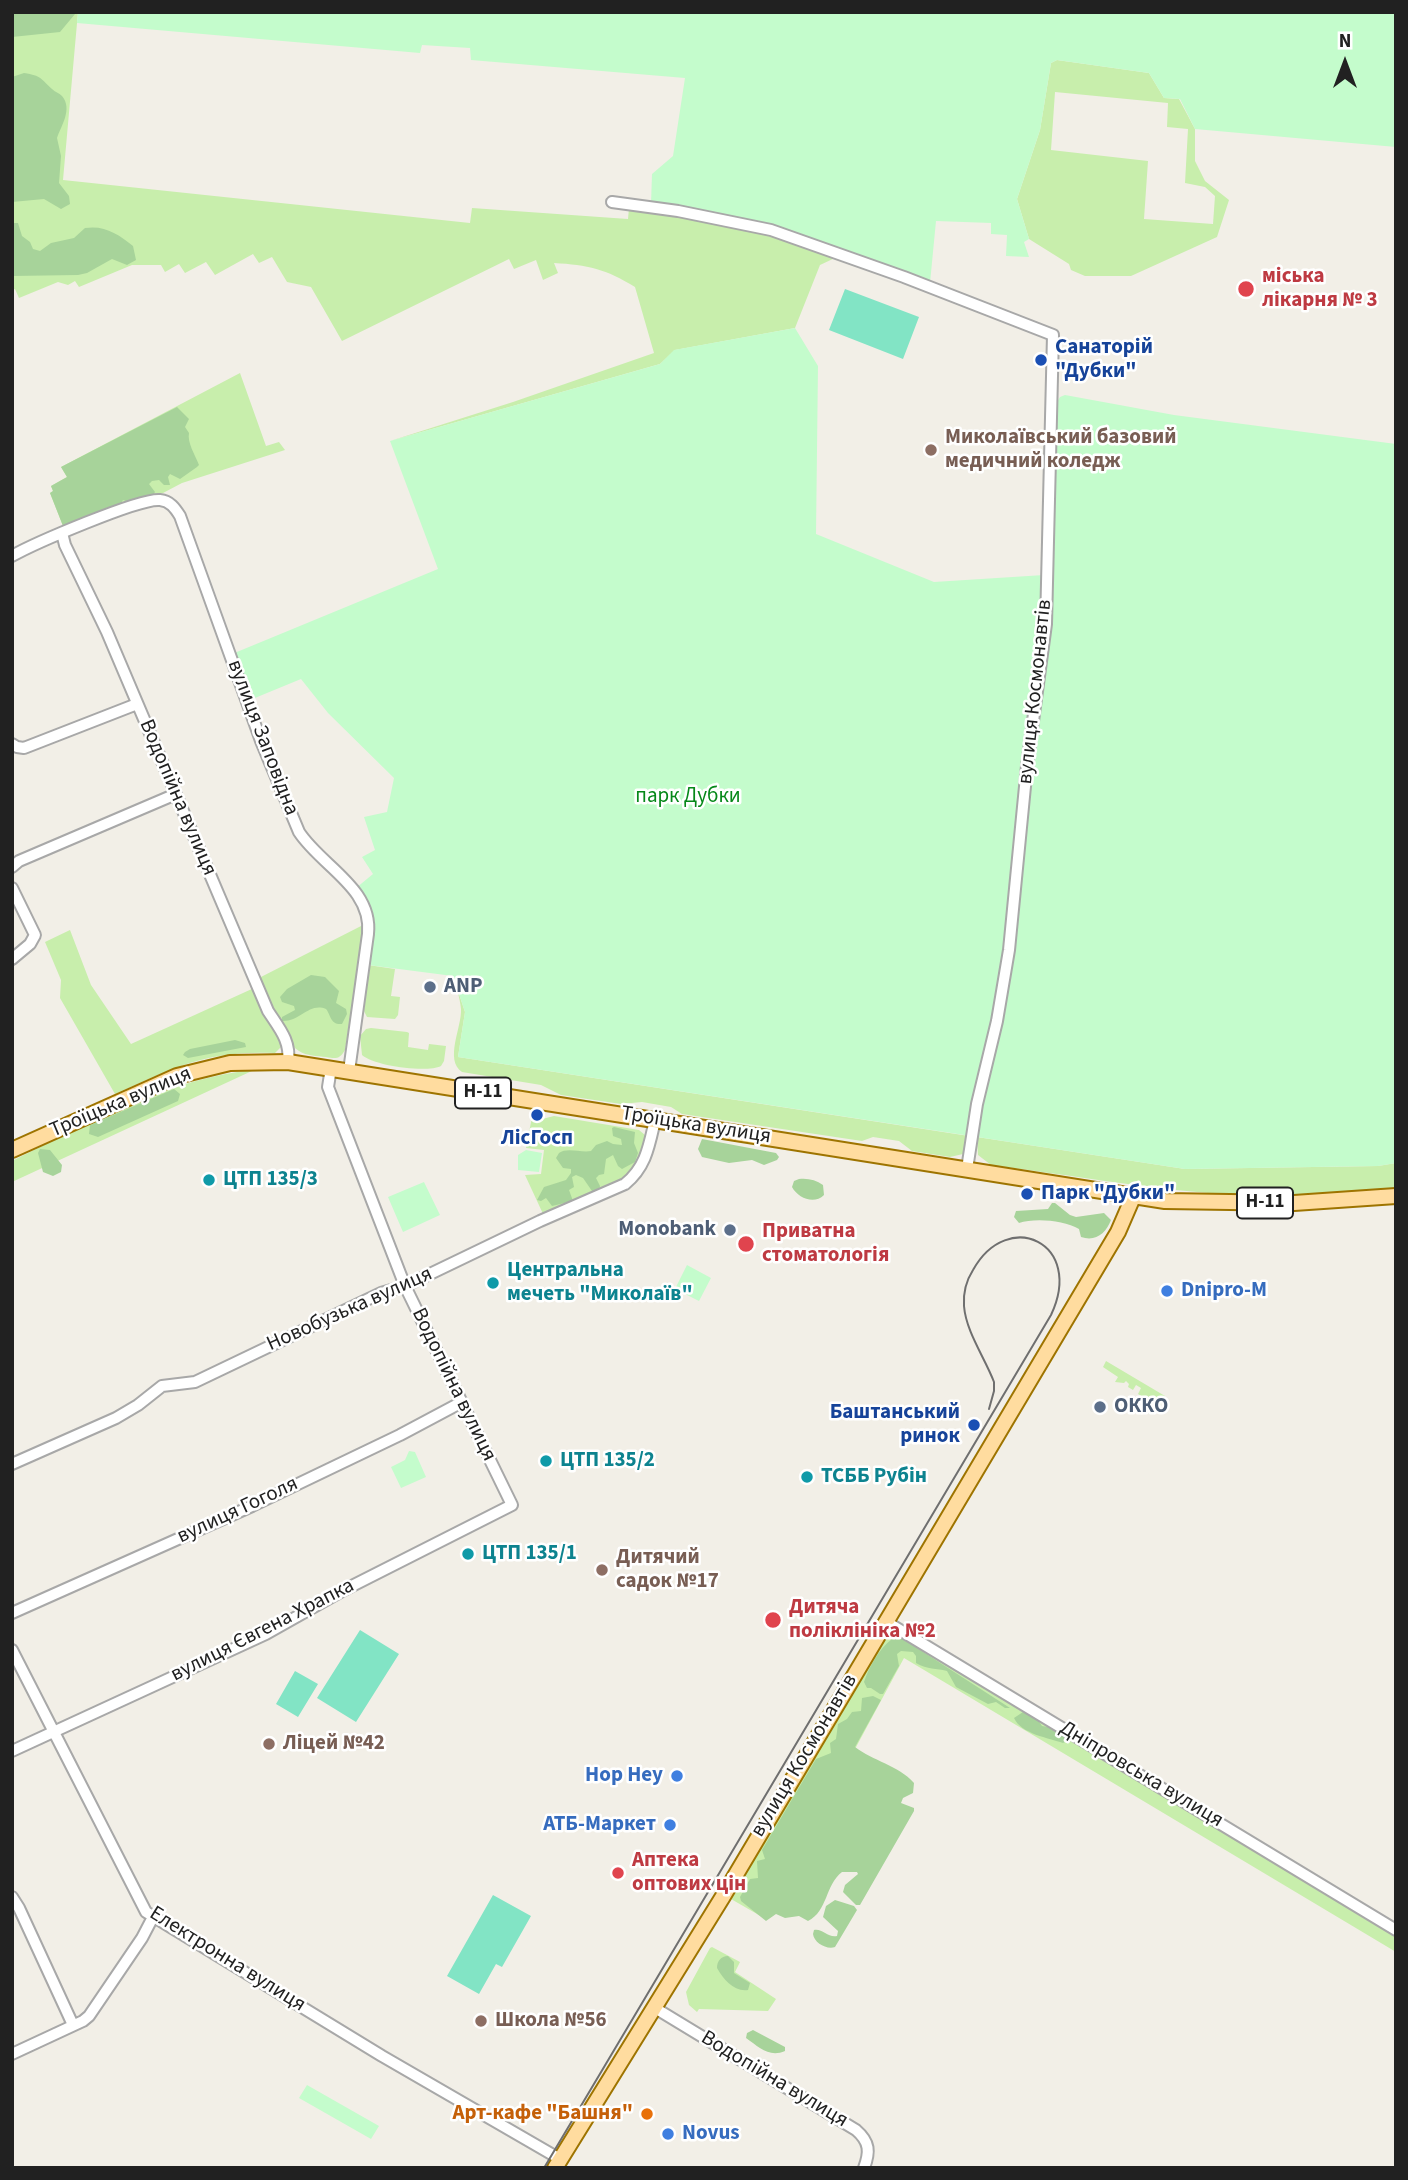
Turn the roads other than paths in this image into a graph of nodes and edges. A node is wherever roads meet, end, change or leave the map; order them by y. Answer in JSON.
{"nodes":[{"id":1,"x":612,"y":202,"type":"dead end"},
{"id":2,"x":62,"y":533,"type":"junction"},
{"id":3,"x":12,"y":556,"type":"edge"},
{"id":4,"x":138,"y":704,"type":"junction"},
{"id":5,"x":12,"y":744,"type":"edge"},
{"id":6,"x":176,"y":794,"type":"junction"},
{"id":7,"x":15,"y":864,"type":"edge"},
{"id":8,"x":12,"y":888,"type":"edge"},
{"id":9,"x":12,"y":959,"type":"edge"},
{"id":10,"x":288,"y":1062,"type":"junction"},
{"id":11,"x":331,"y":1068,"type":"junction"},
{"id":12,"x":349,"y":1071,"type":"junction"},
{"id":13,"x":655,"y":1120,"type":"junction"},
{"id":14,"x":12,"y":1150,"type":"edge"},
{"id":15,"x":967,"y":1170,"type":"junction"},
{"id":16,"x":1134,"y":1195,"type":"junction"},
{"id":17,"x":1396,"y":1196,"type":"edge"},
{"id":18,"x":405,"y":1286,"type":"junction"},
{"id":19,"x":462,"y":1402,"type":"junction"},
{"id":20,"x":12,"y":1464,"type":"edge"},
{"id":21,"x":512,"y":1505,"type":"joint"},
{"id":22,"x":12,"y":1613,"type":"edge"},
{"id":23,"x":885,"y":1621,"type":"junction"},
{"id":24,"x":12,"y":1650,"type":"edge"},
{"id":25,"x":53,"y":1731,"type":"junction"},
{"id":26,"x":12,"y":1751,"type":"edge"},
{"id":27,"x":12,"y":1897,"type":"edge"},
{"id":28,"x":153,"y":1917,"type":"junction"},
{"id":29,"x":1396,"y":1930,"type":"edge"},
{"id":30,"x":655,"y":2008,"type":"junction"},
{"id":31,"x":73,"y":2025,"type":"junction"},
{"id":32,"x":12,"y":2054,"type":"edge"},
{"id":33,"x":557,"y":2164,"type":"edge"},
{"id":34,"x":864,"y":2168,"type":"edge"}],
"edges":[{"from":1,"to":15,"type":"street","name":"вулиця Космонавтів"},
{"from":2,"to":3,"type":"street","name":"вулиця Заповідна"},
{"from":2,"to":4,"type":"street","name":"Водопійна вулиця"},
{"from":2,"to":12,"type":"street","name":"вулиця Заповідна"},
{"from":4,"to":5,"type":"street"},
{"from":4,"to":6,"type":"street","name":"Водопійна вулиця"},
{"from":6,"to":7,"type":"street"},
{"from":6,"to":10,"type":"street","name":"Водопійна вулиця"},
{"from":8,"to":9,"type":"street"},
{"from":10,"to":11,"type":"main road","name":"Троїцька вулиця","number":"Н-11"},
{"from":10,"to":14,"type":"main road","name":"Троїцька вулиця","number":"Н-11"},
{"from":11,"to":12,"type":"main road","name":"Троїцька вулиця","number":"Н-11"},
{"from":11,"to":18,"type":"street","name":"Водопійна вулиця"},
{"from":12,"to":13,"type":"main road","name":"Троїцька вулиця","number":"Н-11"},
{"from":13,"to":15,"type":"main road","name":"Троїцька вулиця","number":"Н-11"},
{"from":13,"to":18,"type":"street","name":"Новобузька вулиця"},
{"from":15,"to":16,"type":"main road","name":"Троїцька вулиця","number":"Н-11"},
{"from":16,"to":17,"type":"main road","name":"Троїцька вулиця","number":"Н-11"},
{"from":16,"to":23,"type":"main road","name":"вулиця Космонавтів"},
{"from":18,"to":19,"type":"street","name":"Водопійна вулиця"},
{"from":18,"to":20,"type":"street","name":"Новобузька вулиця"},
{"from":19,"to":21,"type":"street","name":"Водопійна вулиця"},
{"from":19,"to":22,"type":"street","name":"вулиця Гоголя"},
{"from":21,"to":25,"type":"street","name":"вулиця Євгена Храпка"},
{"from":23,"to":29,"type":"street","name":"Дніпровська вулиця"},
{"from":23,"to":30,"type":"main road","name":"вулиця Космонавтів"},
{"from":24,"to":25,"type":"street","name":"Електронна вулиця"},
{"from":25,"to":26,"type":"street","name":"вулиця Євгена Храпка"},
{"from":25,"to":28,"type":"street","name":"Електронна вулиця"},
{"from":27,"to":31,"type":"street"},
{"from":28,"to":31,"type":"street"},
{"from":28,"to":33,"type":"street","name":"Електронна вулиця"},
{"from":30,"to":33,"type":"main road","name":"вулиця Космонавтів"},
{"from":30,"to":34,"type":"street","name":"Водопійна вулиця"},
{"from":31,"to":32,"type":"street"}]}
